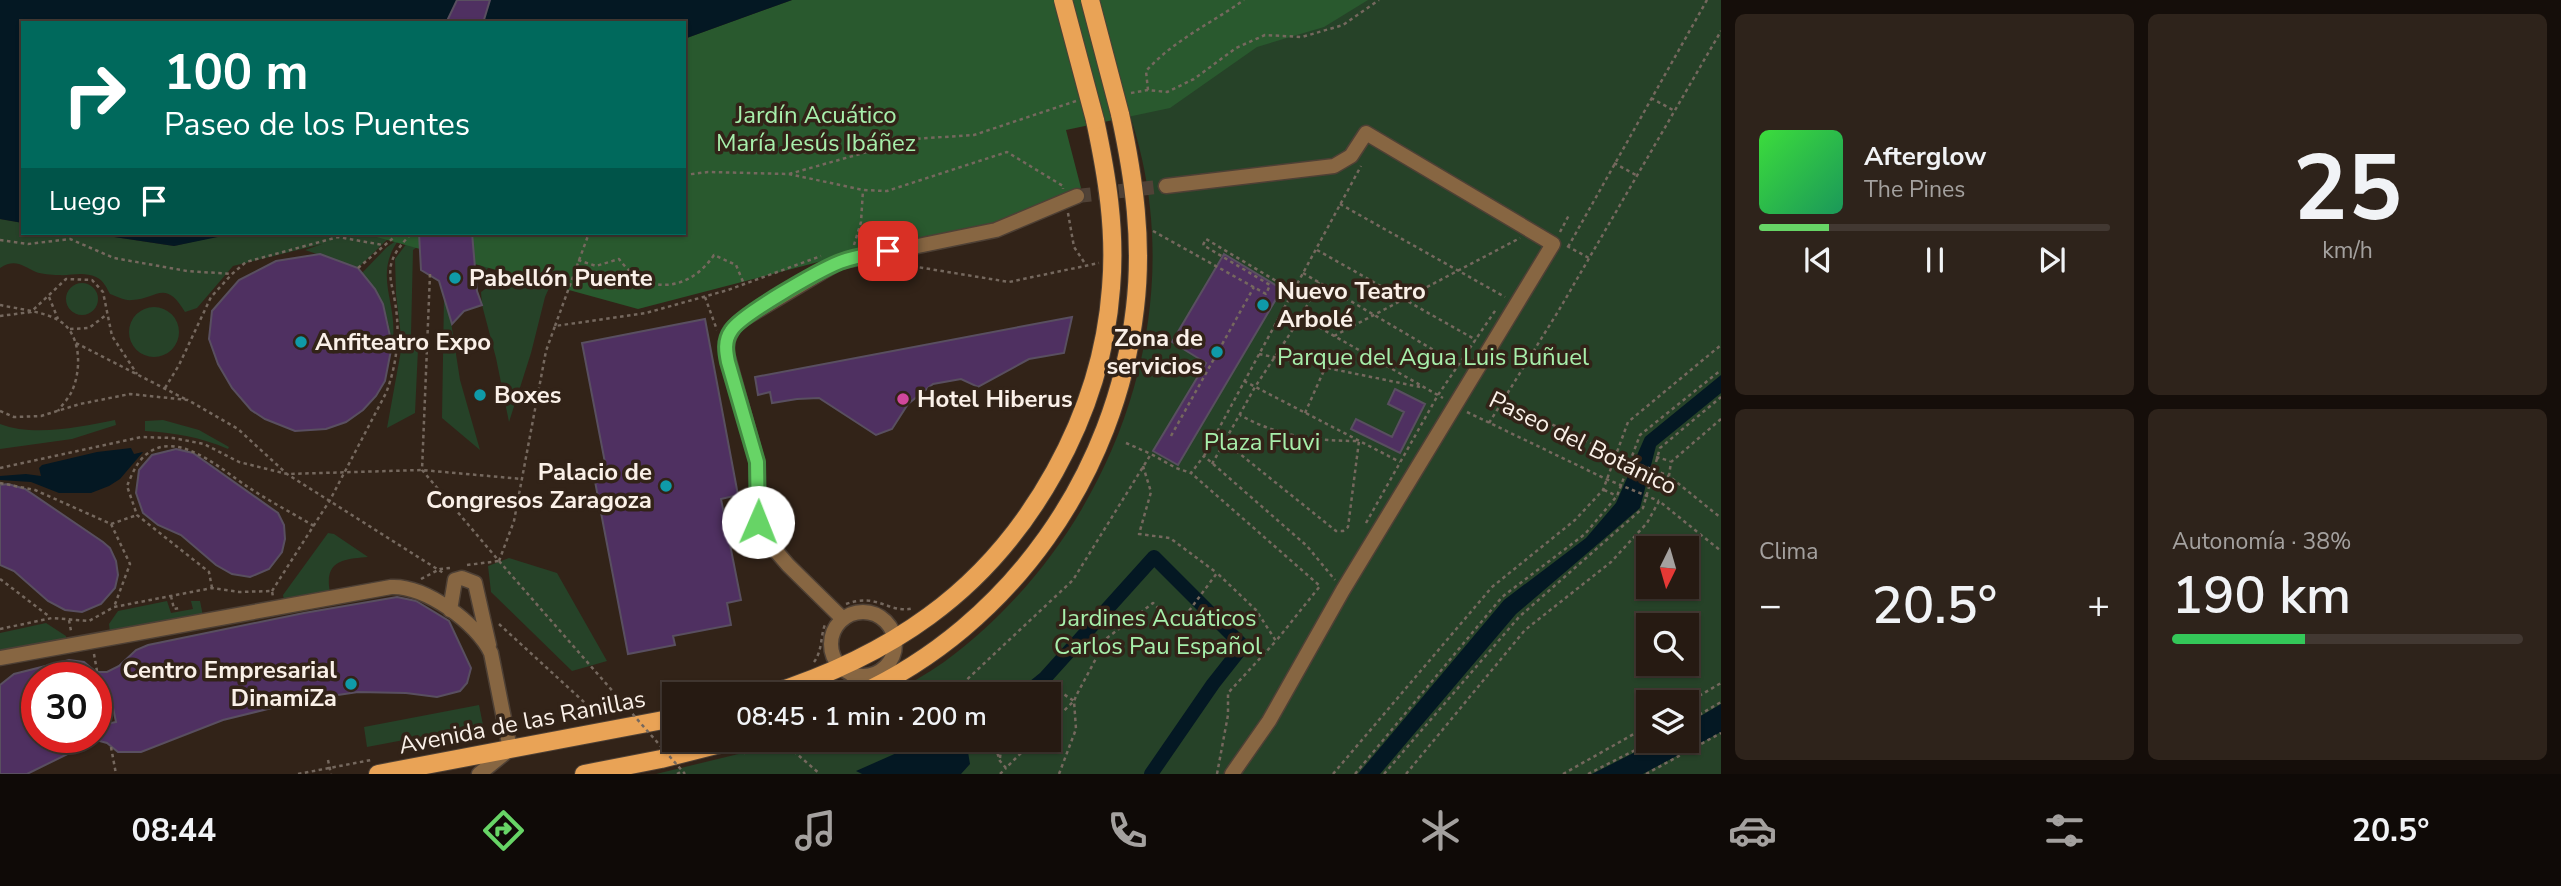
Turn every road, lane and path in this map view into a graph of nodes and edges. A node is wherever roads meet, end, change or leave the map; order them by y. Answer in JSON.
{"nodes":[{"id":1,"x":1063,"y":0,"type":"edge"},
{"id":2,"x":1090,"y":0,"type":"edge"},
{"id":3,"x":1244,"y":0,"type":"edge"},
{"id":4,"x":1379,"y":0,"type":"edge"},
{"id":5,"x":1707,"y":0,"type":"edge"},
{"id":6,"x":1721,"y":31,"type":"edge"},
{"id":7,"x":1148,"y":90,"type":"junction"},
{"id":8,"x":1123,"y":94,"type":"dead end"},
{"id":9,"x":1651,"y":98,"type":"junction"},
{"id":10,"x":1086,"y":99,"type":"dead end"},
{"id":11,"x":1674,"y":110,"type":"junction"},
{"id":12,"x":1355,"y":150,"type":"junction"},
{"id":13,"x":1614,"y":163,"type":"junction"},
{"id":14,"x":789,"y":174,"type":"junction"},
{"id":15,"x":686,"y":175,"type":"edge"},
{"id":16,"x":1636,"y":175,"type":"junction"},
{"id":17,"x":1166,"y":186,"type":"tunnel mouth"},
{"id":18,"x":863,"y":190,"type":"junction"},
{"id":19,"x":1071,"y":198,"type":"junction"},
{"id":20,"x":1340,"y":204,"type":"junction"},
{"id":21,"x":1569,"y":215,"type":"dead end"},
{"id":22,"x":1151,"y":230,"type":"dead end"},
{"id":23,"x":1532,"y":231,"type":"junction"},
{"id":24,"x":396,"y":235,"type":"edge"},
{"id":25,"x":410,"y":235,"type":"edge"},
{"id":26,"x":588,"y":235,"type":"edge"},
{"id":27,"x":0,"y":240,"type":"edge"},
{"id":28,"x":383,"y":245,"type":"junction"},
{"id":29,"x":1561,"y":245,"type":"junction"},
{"id":30,"x":843,"y":249,"type":"dead end"},
{"id":31,"x":1316,"y":249,"type":"junction"},
{"id":32,"x":830,"y":253,"type":"dead end"},
{"id":33,"x":1588,"y":257,"type":"junction"},
{"id":34,"x":579,"y":260,"type":"junction"},
{"id":35,"x":890,"y":262,"type":"dead end"},
{"id":36,"x":1099,"y":262,"type":"dead end"},
{"id":37,"x":1086,"y":265,"type":"junction"},
{"id":38,"x":358,"y":268,"type":"dead end"},
{"id":39,"x":1459,"y":270,"type":"junction"},
{"id":40,"x":1303,"y":273,"type":"junction"},
{"id":41,"x":232,"y":274,"type":"junction"},
{"id":42,"x":430,"y":274,"type":"dead end"},
{"id":43,"x":1319,"y":282,"type":"junction"},
{"id":44,"x":744,"y":284,"type":"junction"},
{"id":45,"x":1254,"y":287,"type":"junction"},
{"id":46,"x":1293,"y":291,"type":"junction"},
{"id":47,"x":49,"y":297,"type":"junction"},
{"id":48,"x":1505,"y":297,"type":"dead end"},
{"id":49,"x":1404,"y":299,"type":"junction"},
{"id":50,"x":0,"y":305,"type":"edge"},
{"id":51,"x":1497,"y":307,"type":"dead end"},
{"id":52,"x":31,"y":312,"type":"junction"},
{"id":53,"x":106,"y":315,"type":"junction"},
{"id":54,"x":1373,"y":315,"type":"junction"},
{"id":55,"x":0,"y":316,"type":"edge"},
{"id":56,"x":1301,"y":317,"type":"junction"},
{"id":57,"x":58,"y":319,"type":"junction"},
{"id":58,"x":555,"y":326,"type":"junction"},
{"id":59,"x":70,"y":329,"type":"junction"},
{"id":60,"x":1334,"y":336,"type":"junction"},
{"id":61,"x":1476,"y":340,"type":"junction"},
{"id":62,"x":76,"y":343,"type":"junction"},
{"id":63,"x":1721,"y":345,"type":"edge"},
{"id":64,"x":1259,"y":354,"type":"junction"},
{"id":65,"x":1275,"y":357,"type":"junction"},
{"id":66,"x":1459,"y":365,"type":"junction"},
{"id":67,"x":1325,"y":368,"type":"junction"},
{"id":68,"x":1721,"y":370,"type":"edge"},
{"id":69,"x":137,"y":374,"type":"junction"},
{"id":70,"x":1244,"y":381,"type":"junction"},
{"id":71,"x":1255,"y":387,"type":"junction"},
{"id":72,"x":165,"y":388,"type":"junction"},
{"id":73,"x":1425,"y":388,"type":"junction"},
{"id":74,"x":1438,"y":396,"type":"junction"},
{"id":75,"x":1721,"y":397,"type":"edge"},
{"id":76,"x":188,"y":400,"type":"junction"},
{"id":77,"x":1502,"y":400,"type":"junction"},
{"id":78,"x":1456,"y":406,"type":"junction"},
{"id":79,"x":0,"y":411,"type":"edge"},
{"id":80,"x":58,"y":411,"type":"junction"},
{"id":81,"x":1305,"y":413,"type":"junction"},
{"id":82,"x":1240,"y":415,"type":"junction"},
{"id":83,"x":1721,"y":419,"type":"edge"},
{"id":84,"x":1489,"y":423,"type":"junction"},
{"id":85,"x":1171,"y":436,"type":"dead end"},
{"id":86,"x":1359,"y":441,"type":"junction"},
{"id":87,"x":1224,"y":442,"type":"junction"},
{"id":88,"x":1126,"y":443,"type":"dead end"},
{"id":89,"x":1151,"y":454,"type":"junction"},
{"id":90,"x":1615,"y":455,"type":"junction"},
{"id":91,"x":1204,"y":456,"type":"junction"},
{"id":92,"x":1656,"y":457,"type":"junction"},
{"id":93,"x":1399,"y":462,"type":"junction"},
{"id":94,"x":1671,"y":462,"type":"junction"},
{"id":95,"x":1212,"y":464,"type":"junction"},
{"id":96,"x":1143,"y":466,"type":"junction"},
{"id":97,"x":0,"y":468,"type":"edge"},
{"id":98,"x":422,"y":470,"type":"junction"},
{"id":99,"x":1415,"y":470,"type":"junction"},
{"id":100,"x":346,"y":472,"type":"junction"},
{"id":101,"x":1191,"y":473,"type":"junction"},
{"id":102,"x":287,"y":474,"type":"junction"},
{"id":103,"x":1669,"y":476,"type":"junction"},
{"id":104,"x":522,"y":479,"type":"junction"},
{"id":105,"x":1606,"y":479,"type":"junction"},
{"id":106,"x":0,"y":482,"type":"edge"},
{"id":107,"x":1603,"y":490,"type":"junction"},
{"id":108,"x":1617,"y":496,"type":"junction"},
{"id":109,"x":330,"y":500,"type":"junction"},
{"id":110,"x":1659,"y":500,"type":"junction"},
{"id":111,"x":137,"y":515,"type":"junction"},
{"id":112,"x":1721,"y":517,"type":"edge"},
{"id":113,"x":111,"y":524,"type":"junction"},
{"id":114,"x":314,"y":526,"type":"junction"},
{"id":115,"x":1721,"y":551,"type":"edge"},
{"id":116,"x":499,"y":561,"type":"junction"},
{"id":117,"x":1217,"y":573,"type":"junction"},
{"id":118,"x":0,"y":579,"type":"edge"},
{"id":119,"x":454,"y":582,"type":"junction"},
{"id":120,"x":212,"y":588,"type":"junction"},
{"id":121,"x":1343,"y":590,"type":"junction"},
{"id":122,"x":272,"y":591,"type":"junction"},
{"id":123,"x":171,"y":596,"type":"junction"},
{"id":124,"x":918,"y":605,"type":"dead end"},
{"id":125,"x":114,"y":607,"type":"junction"},
{"id":126,"x":180,"y":608,"type":"dead end"},
{"id":127,"x":275,"y":608,"type":"junction"},
{"id":128,"x":482,"y":608,"type":"junction"},
{"id":129,"x":450,"y":610,"type":"junction"},
{"id":130,"x":839,"y":615,"type":"junction"},
{"id":131,"x":52,"y":618,"type":"junction"},
{"id":132,"x":69,"y":620,"type":"junction"},
{"id":133,"x":0,"y":629,"type":"edge"},
{"id":134,"x":76,"y":630,"type":"dead end"},
{"id":135,"x":895,"y":638,"type":"junction"},
{"id":136,"x":1276,"y":641,"type":"junction"},
{"id":137,"x":491,"y":653,"type":"junction"},
{"id":138,"x":0,"y":658,"type":"edge"},
{"id":139,"x":812,"y":663,"type":"dead end"},
{"id":140,"x":863,"y":678,"type":"edge"},
{"id":141,"x":824,"y":682,"type":"edge"},
{"id":142,"x":964,"y":682,"type":"edge"},
{"id":143,"x":1721,"y":683,"type":"edge"},
{"id":144,"x":1061,"y":693,"type":"edge"},
{"id":145,"x":1699,"y":696,"type":"edge"},
{"id":146,"x":1073,"y":702,"type":"junction"},
{"id":147,"x":1721,"y":702,"type":"edge"},
{"id":148,"x":596,"y":713,"type":"dead end"},
{"id":149,"x":1061,"y":714,"type":"edge"},
{"id":150,"x":1699,"y":715,"type":"edge"},
{"id":151,"x":662,"y":720,"type":"edge"},
{"id":152,"x":1636,"y":733,"type":"edge"},
{"id":153,"x":1721,"y":733,"type":"edge"},
{"id":154,"x":510,"y":750,"type":"junction"},
{"id":155,"x":1636,"y":750,"type":"edge"},
{"id":156,"x":112,"y":752,"type":"edge"},
{"id":157,"x":689,"y":752,"type":"edge"},
{"id":158,"x":795,"y":752,"type":"edge"},
{"id":159,"x":997,"y":752,"type":"edge"},
{"id":160,"x":1001,"y":752,"type":"edge"},
{"id":161,"x":1022,"y":752,"type":"edge"},
{"id":162,"x":328,"y":760,"type":"dead end"},
{"id":163,"x":1000,"y":761,"type":"junction"},
{"id":164,"x":1006,"y":768,"type":"junction"},
{"id":165,"x":683,"y":773,"type":"edge"},
{"id":166,"x":116,"y":774,"type":"edge"},
{"id":167,"x":331,"y":774,"type":"edge"},
{"id":168,"x":379,"y":774,"type":"edge"},
{"id":169,"x":479,"y":774,"type":"edge"},
{"id":170,"x":584,"y":774,"type":"edge"},
{"id":171,"x":677,"y":774,"type":"edge"},
{"id":172,"x":820,"y":774,"type":"edge"},
{"id":173,"x":1000,"y":774,"type":"edge"},
{"id":174,"x":1059,"y":774,"type":"edge"},
{"id":175,"x":1217,"y":774,"type":"edge"},
{"id":176,"x":1232,"y":774,"type":"edge"},
{"id":177,"x":1333,"y":774,"type":"edge"},
{"id":178,"x":1355,"y":774,"type":"edge"},
{"id":179,"x":1384,"y":774,"type":"edge"},
{"id":180,"x":1406,"y":774,"type":"edge"},
{"id":181,"x":1563,"y":774,"type":"edge"},
{"id":182,"x":1588,"y":774,"type":"edge"},
{"id":183,"x":1646,"y":774,"type":"edge"}],
"edges":[{"from":1,"to":135,"type":"main road","bridge":true},
{"from":2,"to":140,"type":"main road","bridge":true},
{"from":3,"to":7,"type":"path"},
{"from":4,"to":7,"type":"path"},
{"from":5,"to":9,"type":"path"},
{"from":6,"to":11,"type":"path"},
{"from":7,"to":8,"type":"path"},
{"from":9,"to":11,"type":"path"},
{"from":9,"to":13,"type":"path"},
{"from":10,"to":14,"type":"path"},
{"from":11,"to":16,"type":"path"},
{"from":12,"to":17,"type":"street"},
{"from":12,"to":20,"type":"path"},
{"from":12,"to":23,"type":"street"},
{"from":13,"to":16,"type":"path"},
{"from":13,"to":29,"type":"path"},
{"from":14,"to":15,"type":"path"},
{"from":14,"to":18,"type":"path"},
{"from":16,"to":33,"type":"path"},
{"from":18,"to":19,"type":"path"},
{"from":18,"to":30,"type":"path"},
{"from":19,"to":37,"type":"path"},
{"from":19,"to":130,"type":"street"},
{"from":20,"to":31,"type":"path"},
{"from":20,"to":39,"type":"path"},
{"from":21,"to":29,"type":"path"},
{"from":22,"to":45,"type":"path"},
{"from":23,"to":29,"type":"street"},
{"from":23,"to":39,"type":"path"},
{"from":24,"to":28,"type":"path"},
{"from":25,"to":100,"type":"path"},
{"from":26,"to":34,"type":"path"},
{"from":27,"to":41,"type":"path"},
{"from":28,"to":38,"type":"path"},
{"from":28,"to":41,"type":"path"},
{"from":29,"to":33,"type":"path"},
{"from":29,"to":78,"type":"street","name":"Paseo del Botánico"},
{"from":31,"to":40,"type":"path"},
{"from":31,"to":49,"type":"path"},
{"from":32,"to":44,"type":"path"},
{"from":33,"to":77,"type":"path"},
{"from":34,"to":44,"type":"path"},
{"from":34,"to":58,"type":"path"},
{"from":35,"to":37,"type":"path"},
{"from":36,"to":37,"type":"path"},
{"from":39,"to":48,"type":"path"},
{"from":39,"to":49,"type":"path"},
{"from":40,"to":43,"type":"path"},
{"from":40,"to":46,"type":"path"},
{"from":41,"to":72,"type":"path"},
{"from":42,"to":98,"type":"path"},
{"from":43,"to":54,"type":"path"},
{"from":43,"to":56,"type":"path"},
{"from":44,"to":58,"type":"path"},
{"from":45,"to":46,"type":"path"},
{"from":45,"to":85,"type":"path"},
{"from":46,"to":64,"type":"path"},
{"from":47,"to":52,"type":"path"},
{"from":47,"to":53,"type":"path"},
{"from":47,"to":57,"type":"path"},
{"from":49,"to":54,"type":"path"},
{"from":49,"to":61,"type":"path"},
{"from":50,"to":52,"type":"path"},
{"from":51,"to":61,"type":"path"},
{"from":52,"to":55,"type":"path"},
{"from":52,"to":57,"type":"path"},
{"from":53,"to":59,"type":"path"},
{"from":53,"to":69,"type":"path"},
{"from":54,"to":60,"type":"path"},
{"from":54,"to":66,"type":"path"},
{"from":56,"to":60,"type":"path"},
{"from":56,"to":65,"type":"path"},
{"from":57,"to":59,"type":"path"},
{"from":58,"to":104,"type":"path"},
{"from":59,"to":62,"type":"path"},
{"from":60,"to":73,"type":"path"},
{"from":61,"to":66,"type":"path"},
{"from":62,"to":69,"type":"path"},
{"from":62,"to":80,"type":"path"},
{"from":63,"to":90,"type":"path"},
{"from":64,"to":65,"type":"path"},
{"from":64,"to":70,"type":"path"},
{"from":65,"to":67,"type":"path"},
{"from":65,"to":71,"type":"path"},
{"from":66,"to":74,"type":"path"},
{"from":67,"to":73,"type":"path"},
{"from":67,"to":81,"type":"path"},
{"from":68,"to":108,"type":"path"},
{"from":69,"to":72,"type":"path"},
{"from":70,"to":71,"type":"path"},
{"from":70,"to":91,"type":"path"},
{"from":71,"to":81,"type":"path"},
{"from":71,"to":82,"type":"path"},
{"from":72,"to":76,"type":"path"},
{"from":73,"to":74,"type":"path"},
{"from":74,"to":78,"type":"path"},
{"from":74,"to":93,"type":"path"},
{"from":75,"to":92,"type":"path"},
{"from":76,"to":80,"type":"path"},
{"from":76,"to":102,"type":"path"},
{"from":77,"to":84,"type":"path"},
{"from":77,"to":90,"type":"path","name":"Paseo del Botánico"},
{"from":78,"to":84,"type":"path","name":"Paseo del Botánico"},
{"from":78,"to":99,"type":"street","name":"Paseo del Botánico"},
{"from":79,"to":80,"type":"path"},
{"from":81,"to":86,"type":"path"},
{"from":82,"to":86,"type":"path"},
{"from":82,"to":87,"type":"path"},
{"from":83,"to":94,"type":"path"},
{"from":84,"to":105,"type":"path","name":"Paseo del Botánico"},
{"from":86,"to":87,"type":"path"},
{"from":86,"to":93,"type":"path"},
{"from":87,"to":95,"type":"path"},
{"from":88,"to":89,"type":"path"},
{"from":89,"to":96,"type":"path"},
{"from":89,"to":101,"type":"path"},
{"from":90,"to":103,"type":"path","name":"Paseo del Botánico","bridge":true},
{"from":90,"to":105,"type":"path"},
{"from":91,"to":95,"type":"path"},
{"from":91,"to":101,"type":"path"},
{"from":92,"to":94,"type":"path"},
{"from":92,"to":179,"type":"path"},
{"from":93,"to":99,"type":"path"},
{"from":94,"to":103,"type":"path"},
{"from":95,"to":121,"type":"path"},
{"from":96,"to":117,"type":"path"},
{"from":96,"to":142,"type":"path"},
{"from":97,"to":102,"type":"path"},
{"from":98,"to":100,"type":"path"},
{"from":98,"to":104,"type":"path"},
{"from":98,"to":116,"type":"path"},
{"from":99,"to":121,"type":"street","name":"Paseo del Botánico"},
{"from":100,"to":102,"type":"path"},
{"from":100,"to":109,"type":"path"},
{"from":101,"to":136,"type":"path"},
{"from":102,"to":109,"type":"path"},
{"from":103,"to":112,"type":"path","name":"Paseo del Botánico"},
{"from":104,"to":116,"type":"path"},
{"from":105,"to":107,"type":"path"},
{"from":105,"to":110,"type":"path","name":"Paseo del Botánico","bridge":true},
{"from":106,"to":113,"type":"path"},
{"from":107,"to":108,"type":"path"},
{"from":107,"to":177,"type":"path"},
{"from":108,"to":178,"type":"path"},
{"from":109,"to":114,"type":"path"},
{"from":109,"to":119,"type":"path"},
{"from":110,"to":115,"type":"path","name":"Paseo del Botánico"},
{"from":110,"to":180,"type":"path"},
{"from":111,"to":113,"type":"path"},
{"from":111,"to":114,"type":"path"},
{"from":111,"to":120,"type":"path"},
{"from":113,"to":125,"type":"path"},
{"from":114,"to":122,"type":"path"},
{"from":116,"to":165,"type":"path","bridge":true},
{"from":117,"to":136,"type":"path"},
{"from":117,"to":146,"type":"path"},
{"from":118,"to":131,"type":"path"},
{"from":119,"to":128,"type":"street"},
{"from":119,"to":129,"type":"street"},
{"from":120,"to":122,"type":"path"},
{"from":120,"to":123,"type":"path"},
{"from":121,"to":176,"type":"street","name":"Paseo del Botánico"},
{"from":122,"to":127,"type":"path"},
{"from":123,"to":125,"type":"path"},
{"from":123,"to":126,"type":"path"},
{"from":124,"to":130,"type":"path"},
{"from":125,"to":132,"type":"path"},
{"from":127,"to":129,"type":"street"},
{"from":127,"to":138,"type":"street"},
{"from":128,"to":137,"type":"street"},
{"from":128,"to":148,"type":"path"},
{"from":129,"to":137,"type":"street"},
{"from":130,"to":135,"type":"street"},
{"from":130,"to":139,"type":"path"},
{"from":130,"to":140,"type":"street"},
{"from":131,"to":132,"type":"path"},
{"from":131,"to":133,"type":"path"},
{"from":132,"to":134,"type":"path"},
{"from":135,"to":140,"type":"main road"},
{"from":135,"to":140,"type":"street"},
{"from":136,"to":175,"type":"path"},
{"from":137,"to":154,"type":"street"},
{"from":140,"to":141,"type":"main road"},
{"from":143,"to":145,"type":"path"},
{"from":144,"to":146,"type":"path"},
{"from":146,"to":149,"type":"path"},
{"from":146,"to":174,"type":"path"},
{"from":147,"to":150,"type":"path"},
{"from":151,"to":154,"type":"main road","name":"Avenida de las Ranillas"},
{"from":152,"to":181,"type":"path"},
{"from":153,"to":183,"type":"path"},
{"from":154,"to":168,"type":"main road","name":"Avenida de las Ranillas"},
{"from":154,"to":169,"type":"street"},
{"from":155,"to":182,"type":"path"},
{"from":156,"to":166,"type":"path"},
{"from":157,"to":170,"type":"main road"},
{"from":158,"to":172,"type":"path"},
{"from":159,"to":163,"type":"path"},
{"from":160,"to":163,"type":"path"},
{"from":161,"to":164,"type":"path"},
{"from":162,"to":167,"type":"path"},
{"from":163,"to":164,"type":"path"},
{"from":164,"to":173,"type":"path"},
{"from":165,"to":171,"type":"path","bridge":true}]}
